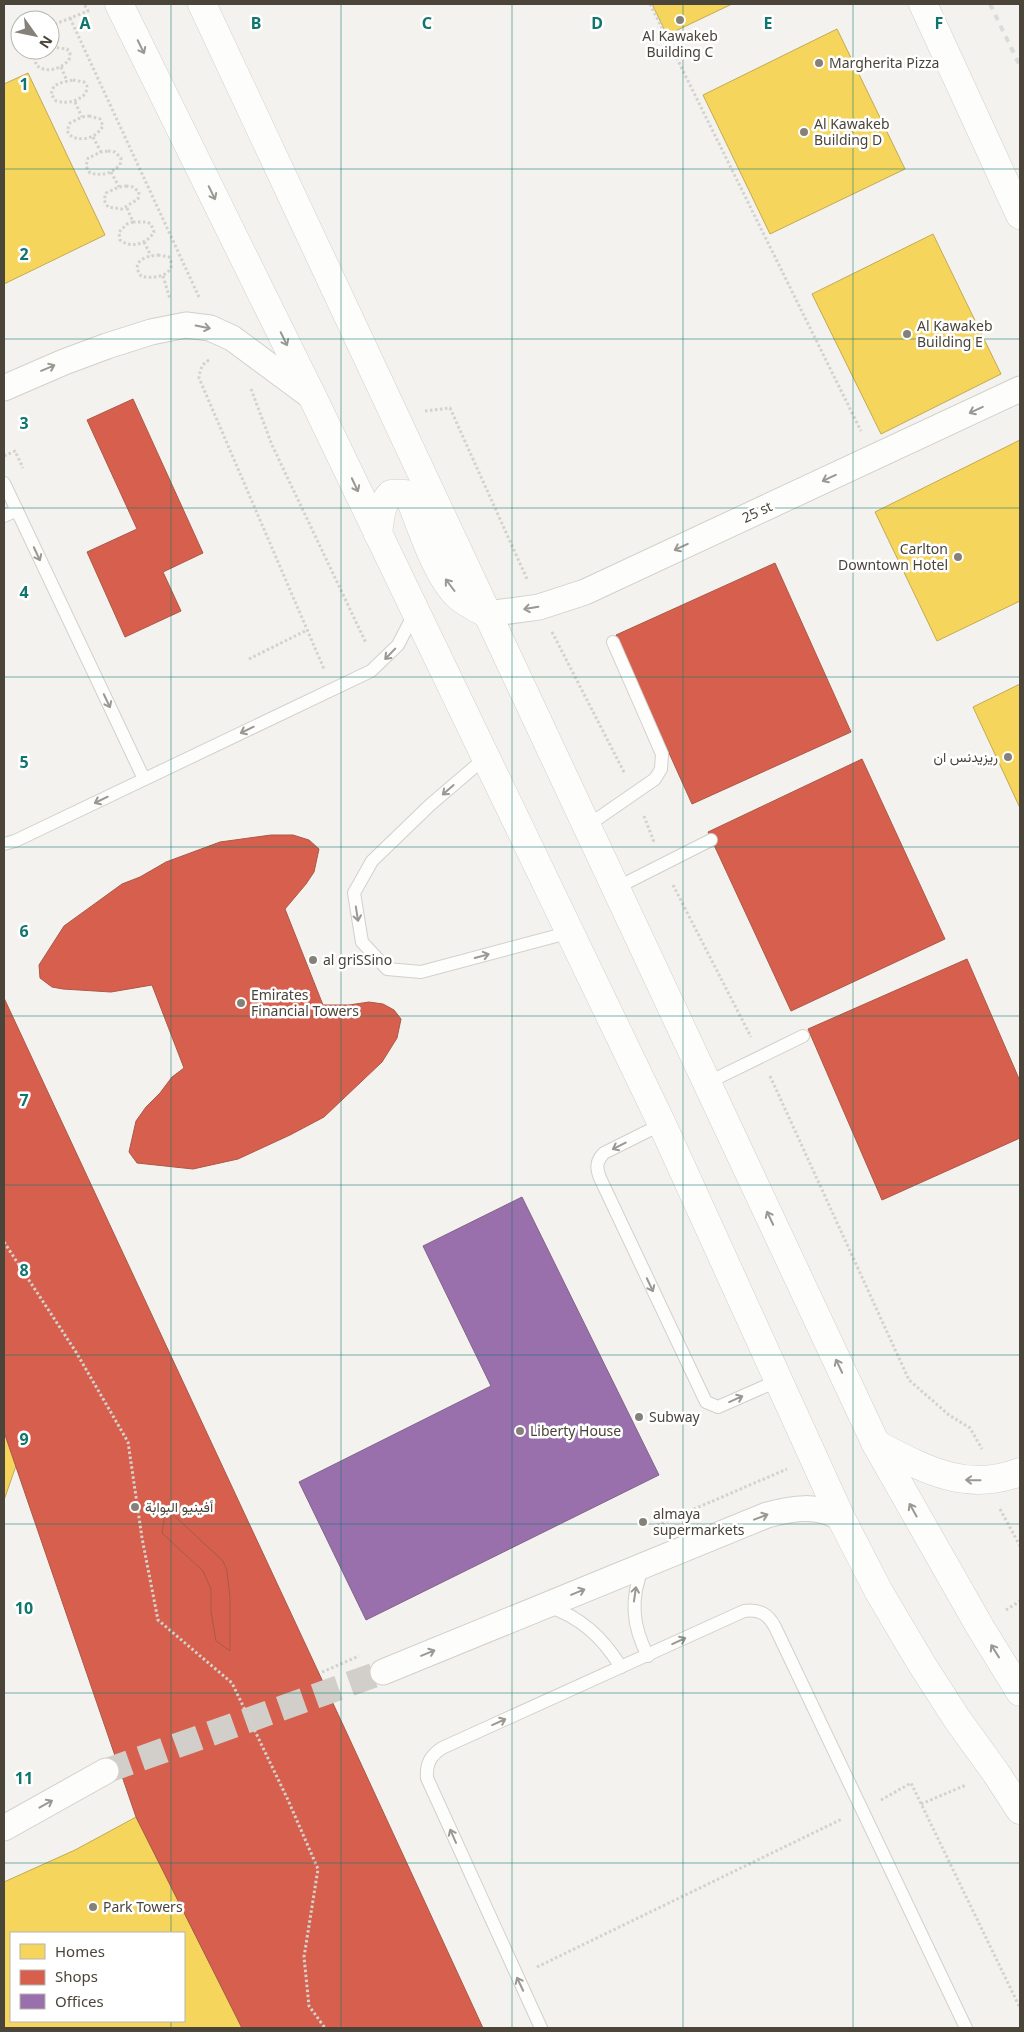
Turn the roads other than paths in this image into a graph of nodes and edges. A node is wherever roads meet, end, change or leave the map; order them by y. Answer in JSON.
{"nodes":[{"id":1,"x":119,"y":4,"type":"edge"},
{"id":2,"x":202,"y":4,"type":"edge"},
{"id":3,"x":923,"y":4,"type":"edge"},
{"id":4,"x":1020,"y":215,"type":"edge"},
{"id":5,"x":4,"y":388,"type":"edge"},
{"id":6,"x":1020,"y":389,"type":"edge"},
{"id":7,"x":313,"y":398,"type":"junction"},
{"id":8,"x":4,"y":483,"type":"edge"},
{"id":9,"x":17,"y":510,"type":"junction"},
{"id":10,"x":4,"y":516,"type":"edge"},
{"id":11,"x":378,"y":534,"type":"junction"},
{"id":12,"x":415,"y":612,"type":"junction"},
{"id":13,"x":488,"y":614,"type":"junction"},
{"id":14,"x":613,"y":642,"type":"dead end"},
{"id":15,"x":485,"y":758,"type":"junction"},
{"id":16,"x":144,"y":779,"type":"junction"},
{"id":17,"x":587,"y":826,"type":"junction"},
{"id":18,"x":711,"y":840,"type":"dead end"},
{"id":19,"x":4,"y":844,"type":"edge"},
{"id":20,"x":616,"y":888,"type":"junction"},
{"id":21,"x":571,"y":932,"type":"junction"},
{"id":22,"x":802,"y":1036,"type":"dead end"},
{"id":23,"x":707,"y":1083,"type":"junction"},
{"id":24,"x":662,"y":1124,"type":"junction"},
{"id":25,"x":777,"y":1381,"type":"junction"},
{"id":26,"x":876,"y":1444,"type":"junction"},
{"id":27,"x":1020,"y":1472,"type":"edge"},
{"id":28,"x":841,"y":1518,"type":"junction"},
{"id":29,"x":643,"y":1566,"type":"junction"},
{"id":30,"x":544,"y":1605,"type":"junction"},
{"id":31,"x":648,"y":1656,"type":"junction"},
{"id":32,"x":621,"y":1667,"type":"junction"},
{"id":33,"x":383,"y":1672,"type":"tunnel mouth"},
{"id":34,"x":1020,"y":1692,"type":"edge"},
{"id":35,"x":106,"y":1770,"type":"tunnel mouth"},
{"id":36,"x":1020,"y":1810,"type":"edge"},
{"id":37,"x":4,"y":1828,"type":"edge"},
{"id":38,"x":541,"y":2028,"type":"edge"},
{"id":39,"x":966,"y":2028,"type":"edge"}],
"edges":[{"from":1,"to":7,"type":"street","one_way":true},
{"from":2,"to":13,"type":"street"},
{"from":3,"to":4,"type":"street"},
{"from":5,"to":7,"type":"street","one_way":true},
{"from":6,"to":13,"type":"street","name":"25 st","one_way":true},
{"from":7,"to":11,"type":"street","one_way":true},
{"from":8,"to":9,"type":"lane"},
{"from":9,"to":10,"type":"lane"},
{"from":9,"to":16,"type":"lane","one_way":true},
{"from":11,"to":12,"type":"street"},
{"from":13,"to":11,"type":"street","one_way":true},
{"from":12,"to":15,"type":"street"},
{"from":12,"to":16,"type":"lane","one_way":true},
{"from":13,"to":17,"type":"street"},
{"from":14,"to":17,"type":"lane"},
{"from":15,"to":21,"type":"street"},
{"from":15,"to":21,"type":"lane","one_way":true},
{"from":16,"to":19,"type":"lane","one_way":true},
{"from":17,"to":20,"type":"street"},
{"from":18,"to":20,"type":"lane"},
{"from":20,"to":23,"type":"street"},
{"from":21,"to":24,"type":"street"},
{"from":22,"to":23,"type":"lane"},
{"from":26,"to":23,"type":"street","one_way":true},
{"from":24,"to":25,"type":"street"},
{"from":24,"to":25,"type":"lane","one_way":true},
{"from":25,"to":28,"type":"street"},
{"from":27,"to":26,"type":"street","one_way":true},
{"from":34,"to":26,"type":"street","one_way":true},
{"from":29,"to":28,"type":"street","one_way":true},
{"from":28,"to":36,"type":"street"},
{"from":30,"to":29,"type":"street","one_way":true},
{"from":31,"to":29,"type":"lane","one_way":true},
{"from":30,"to":32,"type":"lane"},
{"from":33,"to":30,"type":"street","one_way":true},
{"from":31,"to":32,"type":"lane"},
{"from":31,"to":39,"type":"lane","one_way":true},
{"from":38,"to":32,"type":"lane","one_way":true},
{"from":37,"to":35,"type":"street","one_way":true}]}
